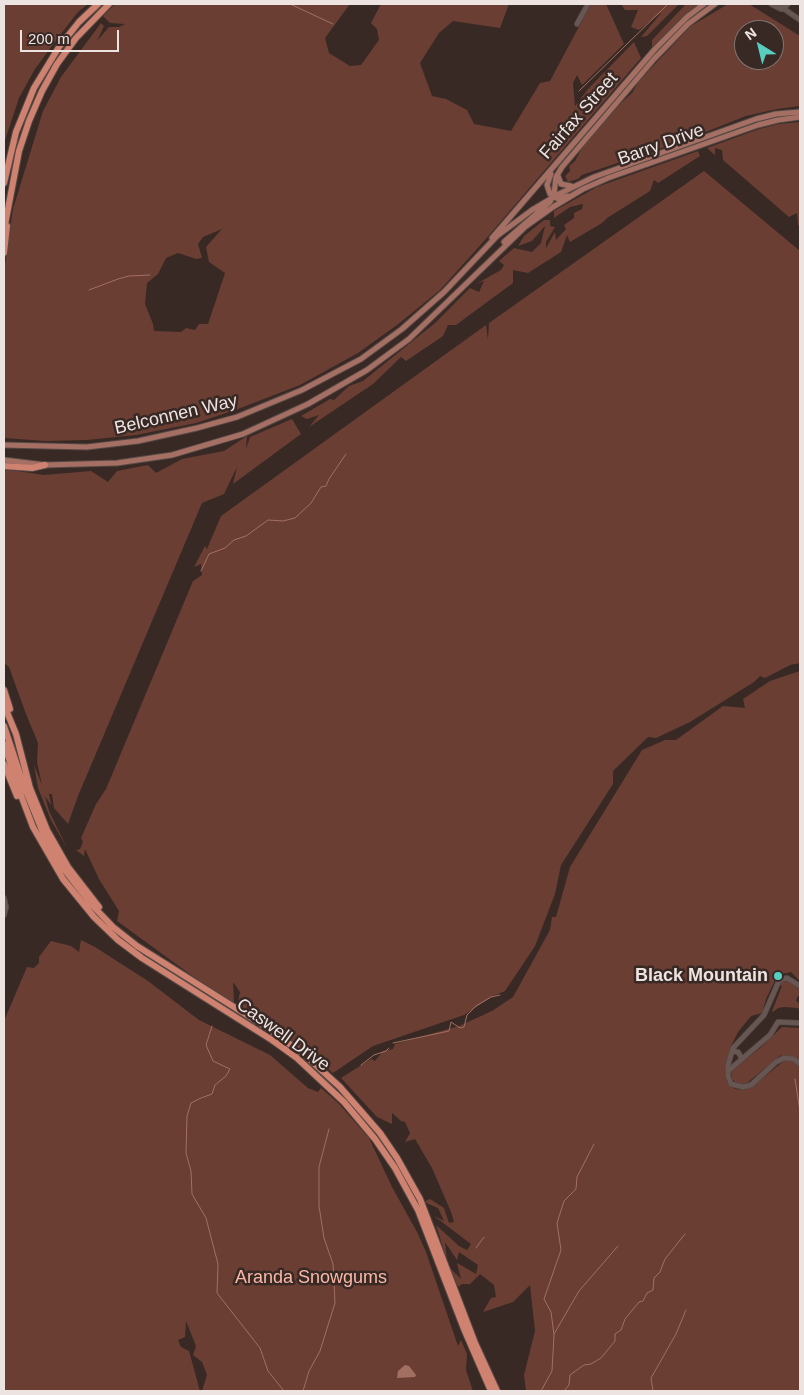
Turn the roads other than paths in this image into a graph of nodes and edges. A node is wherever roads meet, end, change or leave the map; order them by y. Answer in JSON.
{"nodes":[{"id":1,"x":98,"y":4,"type":"edge"},
{"id":2,"x":109,"y":4,"type":"edge"},
{"id":3,"x":588,"y":4,"type":"edge"},
{"id":4,"x":704,"y":4,"type":"edge"},
{"id":5,"x":715,"y":4,"type":"edge"},
{"id":6,"x":771,"y":4,"type":"edge"},
{"id":7,"x":777,"y":4,"type":"edge"},
{"id":8,"x":788,"y":4,"type":"edge"},
{"id":9,"x":783,"y":9,"type":"junction"},
{"id":10,"x":800,"y":20,"type":"edge"},
{"id":11,"x":577,"y":24,"type":"dead end"},
{"id":12,"x":800,"y":112,"type":"edge"},
{"id":13,"x":800,"y":117,"type":"edge"},
{"id":14,"x":558,"y":163,"type":"junction"},
{"id":15,"x":559,"y":172,"type":"junction"},
{"id":16,"x":4,"y":183,"type":"edge"},
{"id":17,"x":574,"y":186,"type":"junction"},
{"id":18,"x":583,"y":190,"type":"junction"},
{"id":19,"x":553,"y":197,"type":"junction"},
{"id":20,"x":10,"y":198,"type":"junction"},
{"id":21,"x":538,"y":217,"type":"joint"},
{"id":22,"x":4,"y":230,"type":"edge"},
{"id":23,"x":481,"y":252,"type":"junction"},
{"id":24,"x":4,"y":253,"type":"edge"},
{"id":25,"x":465,"y":285,"type":"junction"},
{"id":26,"x":4,"y":445,"type":"edge"},
{"id":27,"x":4,"y":460,"type":"edge"},
{"id":28,"x":45,"y":465,"type":"junction"},
{"id":29,"x":4,"y":466,"type":"edge"},
{"id":30,"x":4,"y":690,"type":"edge"},
{"id":31,"x":4,"y":705,"type":"edge"},
{"id":32,"x":4,"y":726,"type":"edge"},
{"id":33,"x":4,"y":744,"type":"edge"},
{"id":34,"x":4,"y":764,"type":"edge"},
{"id":35,"x":26,"y":773,"type":"junction"},
{"id":36,"x":50,"y":859,"type":"junction"},
{"id":37,"x":4,"y":898,"type":"edge"},
{"id":38,"x":4,"y":915,"type":"edge"},
{"id":39,"x":178,"y":972,"type":"junction"},
{"id":40,"x":800,"y":986,"type":"edge"},
{"id":41,"x":800,"y":1023,"type":"edge"},
{"id":42,"x":731,"y":1052,"type":"junction"},
{"id":43,"x":741,"y":1060,"type":"junction"},
{"id":44,"x":800,"y":1064,"type":"edge"},
{"id":45,"x":728,"y":1072,"type":"junction"},
{"id":46,"x":491,"y":1391,"type":"edge"},
{"id":47,"x":497,"y":1391,"type":"edge"}],
"edges":[{"from":1,"to":16,"type":"highway"},
{"from":2,"to":20,"type":"highway"},
{"from":3,"to":11,"type":"street"},
{"from":4,"to":14,"type":"main road","name":"Fairfax Street"},
{"from":5,"to":15,"type":"main road","name":"Fairfax Street"},
{"from":6,"to":9,"type":"street"},
{"from":7,"to":9,"type":"street"},
{"from":8,"to":9,"type":"street"},
{"from":9,"to":10,"type":"street"},
{"from":12,"to":17,"type":"main road","name":"Barry Drive"},
{"from":13,"to":18,"type":"main road","name":"Barry Drive"},
{"from":14,"to":19,"type":"main road"},
{"from":14,"to":23,"type":"main road","name":"Fairfax Street"},
{"from":15,"to":17,"type":"main road"},
{"from":15,"to":19,"type":"main road","name":"Fairfax Street"},
{"from":17,"to":19,"type":"main road","name":"Barry Drive"},
{"from":18,"to":19,"type":"main road"},
{"from":18,"to":21,"type":"main road","name":"Barry Drive"},
{"from":19,"to":23,"type":"main road","name":"Belconnen Way"},
{"from":19,"to":25,"type":"main road"},
{"from":20,"to":22,"type":"highway"},
{"from":20,"to":24,"type":"highway"},
{"from":21,"to":25,"type":"main road","name":"Belconnen Way"},
{"from":23,"to":26,"type":"main road","name":"Belconnen Way"},
{"from":25,"to":28,"type":"main road","name":"Belconnen Way"},
{"from":27,"to":28,"type":"main road","name":"Belconnen Way"},
{"from":28,"to":29,"type":"highway"},
{"from":30,"to":35,"type":"highway"},
{"from":31,"to":35,"type":"highway"},
{"from":32,"to":39,"type":"highway"},
{"from":33,"to":36,"type":"highway"},
{"from":34,"to":36,"type":"highway"},
{"from":35,"to":39,"type":"highway"},
{"from":36,"to":46,"type":"highway","name":"Caswell Drive"},
{"from":37,"to":38,"type":"street"},
{"from":39,"to":47,"type":"highway","name":"Caswell Drive"},
{"from":40,"to":42,"type":"street"},
{"from":41,"to":43,"type":"street"},
{"from":42,"to":43,"type":"street"},
{"from":42,"to":43,"type":"street"},
{"from":42,"to":45,"type":"street"},
{"from":43,"to":45,"type":"street"},
{"from":44,"to":45,"type":"street"}]}
